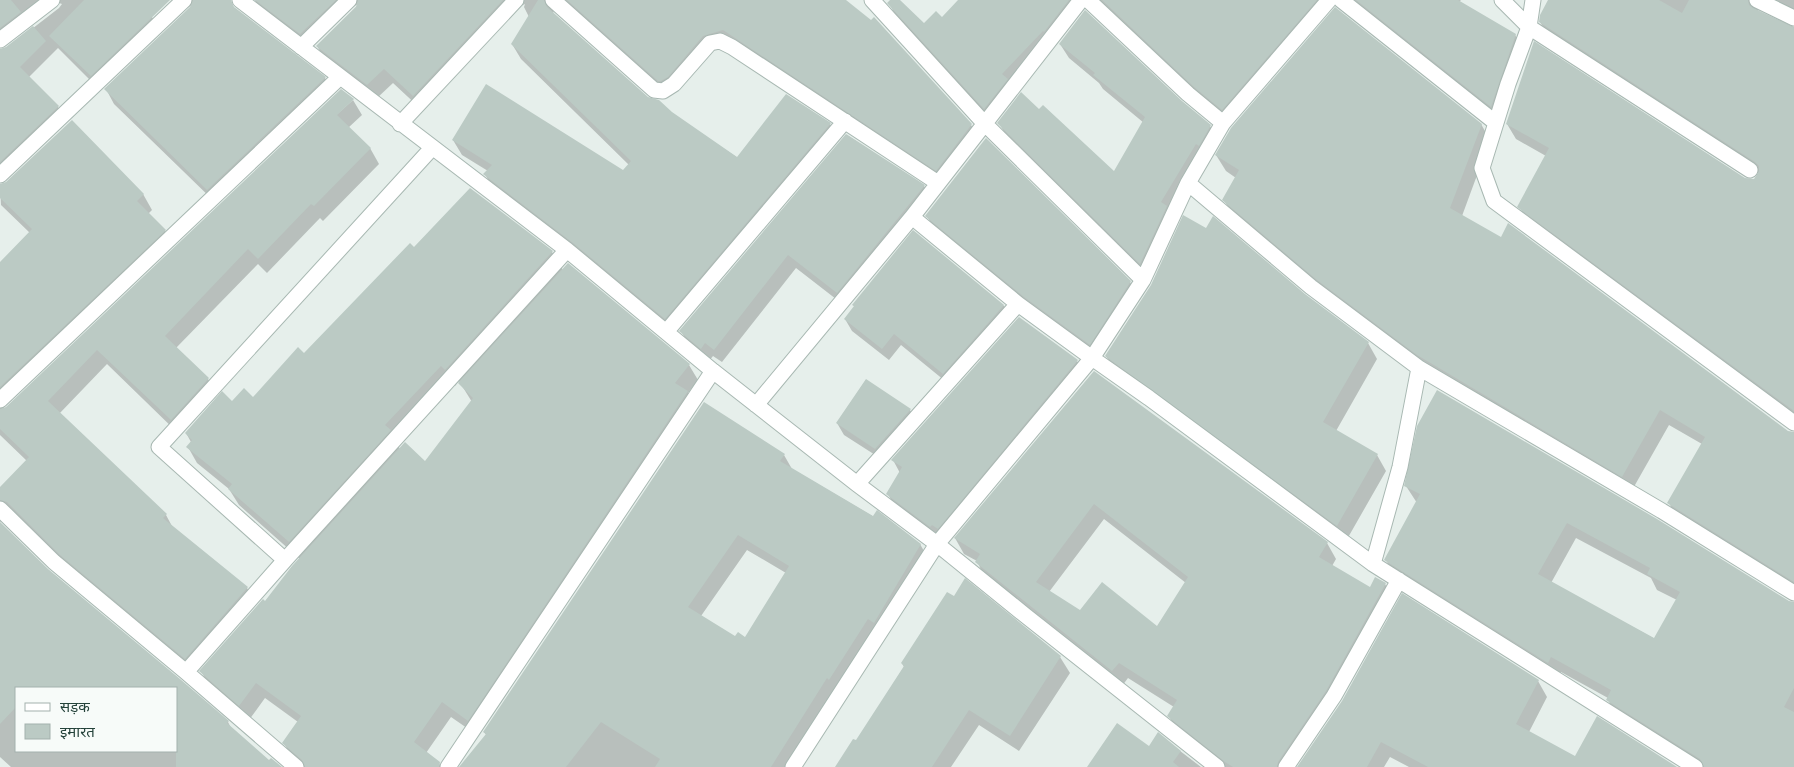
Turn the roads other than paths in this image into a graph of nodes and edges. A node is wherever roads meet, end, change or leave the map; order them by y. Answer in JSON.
{"nodes":[{"id":1,"x":52,"y":0,"type":"edge"},
{"id":2,"x":184,"y":0,"type":"edge"},
{"id":3,"x":240,"y":0,"type":"edge"},
{"id":4,"x":348,"y":0,"type":"edge"},
{"id":5,"x":516,"y":0,"type":"edge"},
{"id":6,"x":552,"y":0,"type":"edge"},
{"id":7,"x":872,"y":0,"type":"edge"},
{"id":8,"x":1081,"y":0,"type":"edge"},
{"id":9,"x":1088,"y":0,"type":"edge"},
{"id":10,"x":1330,"y":0,"type":"edge"},
{"id":11,"x":1341,"y":0,"type":"edge"},
{"id":12,"x":1502,"y":0,"type":"edge"},
{"id":13,"x":1533,"y":0,"type":"edge"},
{"id":14,"x":1757,"y":0,"type":"edge"},
{"id":15,"x":1794,"y":18,"type":"edge"},
{"id":16,"x":1529,"y":27,"type":"junction"},
{"id":17,"x":0,"y":40,"type":"edge"},
{"id":18,"x":301,"y":47,"type":"junction"},
{"id":19,"x":340,"y":77,"type":"junction"},
{"id":20,"x":845,"y":121,"type":"junction"},
{"id":21,"x":1223,"y":123,"type":"junction"},
{"id":22,"x":1496,"y":123,"type":"junction"},
{"id":23,"x":400,"y":124,"type":"junction"},
{"id":24,"x":985,"y":124,"type":"junction"},
{"id":25,"x":432,"y":148,"type":"junction"},
{"id":26,"x":1750,"y":170,"type":"dead end"},
{"id":27,"x":0,"y":175,"type":"edge"},
{"id":28,"x":938,"y":183,"type":"junction"},
{"id":29,"x":1188,"y":183,"type":"junction"},
{"id":30,"x":912,"y":217,"type":"junction"},
{"id":31,"x":567,"y":250,"type":"junction"},
{"id":32,"x":1143,"y":280,"type":"junction"},
{"id":33,"x":1018,"y":304,"type":"junction"},
{"id":34,"x":666,"y":332,"type":"junction"},
{"id":35,"x":1092,"y":358,"type":"junction"},
{"id":36,"x":1419,"y":368,"type":"junction"},
{"id":37,"x":713,"y":371,"type":"junction"},
{"id":38,"x":0,"y":400,"type":"edge"},
{"id":39,"x":756,"y":405,"type":"junction"},
{"id":40,"x":1794,"y":423,"type":"edge"},
{"id":41,"x":857,"y":484,"type":"junction"},
{"id":42,"x":0,"y":509,"type":"edge"},
{"id":43,"x":937,"y":544,"type":"junction"},
{"id":44,"x":285,"y":560,"type":"junction"},
{"id":45,"x":1373,"y":564,"type":"junction"},
{"id":46,"x":1398,"y":580,"type":"junction"},
{"id":47,"x":1794,"y":593,"type":"edge"},
{"id":48,"x":186,"y":672,"type":"junction"},
{"id":49,"x":296,"y":767,"type":"edge"},
{"id":50,"x":448,"y":767,"type":"edge"},
{"id":51,"x":794,"y":767,"type":"edge"},
{"id":52,"x":1217,"y":767,"type":"edge"},
{"id":53,"x":1286,"y":767,"type":"edge"},
{"id":54,"x":1695,"y":767,"type":"edge"}],
"edges":[{"from":1,"to":17,"type":"street"},
{"from":2,"to":27,"type":"street"},
{"from":3,"to":18,"type":"street"},
{"from":4,"to":18,"type":"street"},
{"from":5,"to":23,"type":"street"},
{"from":6,"to":20,"type":"street"},
{"from":7,"to":24,"type":"street"},
{"from":8,"to":24,"type":"street"},
{"from":9,"to":21,"type":"street"},
{"from":10,"to":21,"type":"street"},
{"from":11,"to":22,"type":"street"},
{"from":12,"to":16,"type":"street"},
{"from":13,"to":16,"type":"street"},
{"from":14,"to":15,"type":"street"},
{"from":16,"to":22,"type":"street"},
{"from":16,"to":26,"type":"street"},
{"from":18,"to":19,"type":"street"},
{"from":19,"to":23,"type":"street"},
{"from":19,"to":38,"type":"street"},
{"from":20,"to":28,"type":"street"},
{"from":20,"to":34,"type":"street"},
{"from":21,"to":29,"type":"street"},
{"from":22,"to":40,"type":"street"},
{"from":23,"to":25,"type":"street"},
{"from":24,"to":28,"type":"street"},
{"from":24,"to":32,"type":"street"},
{"from":25,"to":31,"type":"street"},
{"from":25,"to":44,"type":"street"},
{"from":28,"to":30,"type":"street"},
{"from":29,"to":32,"type":"street"},
{"from":29,"to":36,"type":"street"},
{"from":30,"to":33,"type":"street"},
{"from":30,"to":39,"type":"street"},
{"from":31,"to":34,"type":"street"},
{"from":31,"to":44,"type":"street"},
{"from":32,"to":35,"type":"street"},
{"from":33,"to":35,"type":"street"},
{"from":33,"to":41,"type":"street"},
{"from":34,"to":37,"type":"street"},
{"from":35,"to":43,"type":"street"},
{"from":35,"to":45,"type":"street"},
{"from":36,"to":45,"type":"street"},
{"from":36,"to":47,"type":"street"},
{"from":37,"to":39,"type":"street"},
{"from":37,"to":50,"type":"street"},
{"from":39,"to":41,"type":"street"},
{"from":41,"to":43,"type":"street"},
{"from":42,"to":48,"type":"street"},
{"from":43,"to":51,"type":"street"},
{"from":43,"to":52,"type":"street"},
{"from":44,"to":48,"type":"street"},
{"from":45,"to":46,"type":"street"},
{"from":46,"to":53,"type":"street"},
{"from":46,"to":54,"type":"street"},
{"from":48,"to":49,"type":"street"}]}
